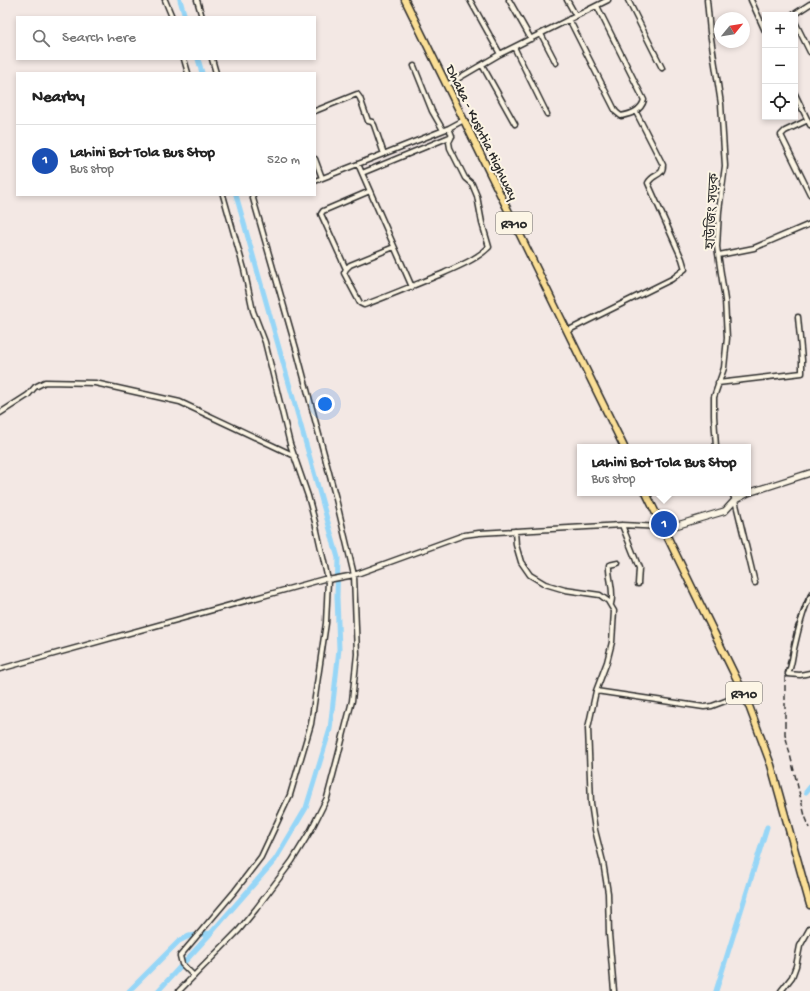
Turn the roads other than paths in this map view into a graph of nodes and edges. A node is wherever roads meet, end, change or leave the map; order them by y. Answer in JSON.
{"nodes":[{"id":1,"x":165,"y":0,"type":"edge"},
{"id":2,"x":197,"y":0,"type":"edge"},
{"id":3,"x":405,"y":0,"type":"edge"},
{"id":4,"x":470,"y":0,"type":"edge"},
{"id":5,"x":509,"y":0,"type":"edge"},
{"id":6,"x":567,"y":0,"type":"edge"},
{"id":7,"x":628,"y":0,"type":"edge"},
{"id":8,"x":707,"y":0,"type":"edge"},
{"id":9,"x":751,"y":0,"type":"edge"},
{"id":10,"x":605,"y":1,"type":"edge"},
{"id":11,"x":810,"y":4,"type":"edge"},
{"id":12,"x":597,"y":6,"type":"junction"},
{"id":13,"x":798,"y":12,"type":"edge"},
{"id":14,"x":172,"y":16,"type":"edge"},
{"id":15,"x":202,"y":16,"type":"edge"},
{"id":16,"x":576,"y":16,"type":"junction"},
{"id":17,"x":569,"y":20,"type":"junction"},
{"id":18,"x":762,"y":24,"type":"edge"},
{"id":19,"x":798,"y":28,"type":"edge"},
{"id":20,"x":541,"y":34,"type":"junction"},
{"id":21,"x":530,"y":39,"type":"junction"},
{"id":22,"x":514,"y":47,"type":"junction"},
{"id":23,"x":810,"y":52,"type":"edge"},
{"id":24,"x":500,"y":54,"type":"junction"},
{"id":25,"x":184,"y":60,"type":"edge"},
{"id":26,"x":212,"y":60,"type":"edge"},
{"id":27,"x":556,"y":63,"type":"dead end"},
{"id":28,"x":482,"y":65,"type":"junction"},
{"id":29,"x":414,"y":66,"type":"dead end"},
{"id":30,"x":662,"y":68,"type":"dead end"},
{"id":31,"x":188,"y":72,"type":"edge"},
{"id":32,"x":216,"y":72,"type":"edge"},
{"id":33,"x":447,"y":85,"type":"junction"},
{"id":34,"x":798,"y":100,"type":"edge"},
{"id":35,"x":316,"y":111,"type":"edge"},
{"id":36,"x":636,"y":112,"type":"junction"},
{"id":37,"x":547,"y":114,"type":"dead end"},
{"id":38,"x":464,"y":120,"type":"junction"},
{"id":39,"x":809,"y":123,"type":"edge"},
{"id":40,"x":515,"y":124,"type":"dead end"},
{"id":41,"x":449,"y":128,"type":"junction"},
{"id":42,"x":443,"y":130,"type":"junction"},
{"id":43,"x":452,"y":136,"type":"junction"},
{"id":44,"x":384,"y":154,"type":"junction"},
{"id":45,"x":316,"y":162,"type":"edge"},
{"id":46,"x":358,"y":164,"type":"junction"},
{"id":47,"x":362,"y":173,"type":"junction"},
{"id":48,"x":322,"y":178,"type":"junction"},
{"id":49,"x":316,"y":181,"type":"edge"},
{"id":50,"x":370,"y":191,"type":"junction"},
{"id":51,"x":810,"y":194,"type":"edge"},
{"id":52,"x":223,"y":196,"type":"edge"},
{"id":53,"x":252,"y":196,"type":"edge"},
{"id":54,"x":810,"y":224,"type":"edge"},
{"id":55,"x":394,"y":246,"type":"junction"},
{"id":56,"x":719,"y":255,"type":"junction"},
{"id":57,"x":346,"y":269,"type":"junction"},
{"id":58,"x":412,"y":287,"type":"junction"},
{"id":59,"x":798,"y":317,"type":"dead end"},
{"id":60,"x":567,"y":331,"type":"junction"},
{"id":61,"x":718,"y":383,"type":"junction"},
{"id":62,"x":0,"y":413,"type":"edge"},
{"id":63,"x":623,"y":444,"type":"edge"},
{"id":64,"x":716,"y":444,"type":"edge"},
{"id":65,"x":294,"y":456,"type":"junction"},
{"id":66,"x":810,"y":473,"type":"edge"},
{"id":67,"x":751,"y":492,"type":"edge"},
{"id":68,"x":647,"y":496,"type":"edge"},
{"id":69,"x":733,"y":496,"type":"edge"},
{"id":70,"x":742,"y":496,"type":"edge"},
{"id":71,"x":735,"y":500,"type":"junction"},
{"id":72,"x":622,"y":525,"type":"junction"},
{"id":73,"x":662,"y":527,"type":"junction"},
{"id":74,"x":515,"y":531,"type":"junction"},
{"id":75,"x":618,"y":563,"type":"dead end"},
{"id":76,"x":354,"y":574,"type":"junction"},
{"id":77,"x":328,"y":580,"type":"junction"},
{"id":78,"x":755,"y":583,"type":"dead end"},
{"id":79,"x":638,"y":584,"type":"dead end"},
{"id":80,"x":810,"y":597,"type":"edge"},
{"id":81,"x":611,"y":604,"type":"junction"},
{"id":82,"x":0,"y":669,"type":"edge"},
{"id":83,"x":810,"y":673,"type":"edge"},
{"id":84,"x":596,"y":691,"type":"junction"},
{"id":85,"x":744,"y":694,"type":"junction"},
{"id":86,"x":810,"y":902,"type":"edge"},
{"id":87,"x":810,"y":928,"type":"edge"},
{"id":88,"x":194,"y":976,"type":"junction"},
{"id":89,"x":179,"y":991,"type":"edge"},
{"id":90,"x":614,"y":991,"type":"edge"},
{"id":91,"x":780,"y":991,"type":"edge"}],
"edges":[{"from":1,"to":14,"type":"street"},
{"from":2,"to":15,"type":"street"},
{"from":3,"to":33,"type":"main road","name":"Dhaka - Kushtia Highway","number":"R710"},
{"from":4,"to":24,"type":"street"},
{"from":5,"to":21,"type":"street"},
{"from":6,"to":16,"type":"street"},
{"from":7,"to":30,"type":"street"},
{"from":8,"to":56,"type":"street","name":"হাউজিং সড়ক"},
{"from":9,"to":18,"type":"street"},
{"from":10,"to":12,"type":"street"},
{"from":11,"to":13,"type":"street"},
{"from":12,"to":16,"type":"street"},
{"from":12,"to":36,"type":"street"},
{"from":16,"to":17,"type":"street"},
{"from":17,"to":20,"type":"street"},
{"from":17,"to":36,"type":"street"},
{"from":19,"to":23,"type":"street"},
{"from":20,"to":21,"type":"street"},
{"from":20,"to":27,"type":"street"},
{"from":21,"to":22,"type":"street"},
{"from":22,"to":24,"type":"street"},
{"from":22,"to":37,"type":"street"},
{"from":24,"to":28,"type":"street"},
{"from":25,"to":31,"type":"street"},
{"from":26,"to":32,"type":"street"},
{"from":28,"to":33,"type":"street"},
{"from":28,"to":40,"type":"street"},
{"from":29,"to":42,"type":"street"},
{"from":33,"to":38,"type":"main road","name":"Dhaka - Kushtia Highway","number":"R710"},
{"from":34,"to":39,"type":"street"},
{"from":35,"to":44,"type":"street"},
{"from":36,"to":60,"type":"street"},
{"from":38,"to":41,"type":"street"},
{"from":38,"to":60,"type":"main road","name":"Dhaka - Kushtia Highway","number":"R710"},
{"from":39,"to":51,"type":"street"},
{"from":41,"to":42,"type":"street"},
{"from":41,"to":43,"type":"street"},
{"from":42,"to":44,"type":"street"},
{"from":43,"to":47,"type":"street"},
{"from":43,"to":58,"type":"street"},
{"from":44,"to":46,"type":"street"},
{"from":45,"to":48,"type":"street"},
{"from":46,"to":47,"type":"street"},
{"from":46,"to":48,"type":"street"},
{"from":47,"to":50,"type":"street"},
{"from":48,"to":49,"type":"street"},
{"from":50,"to":55,"type":"street"},
{"from":50,"to":57,"type":"street"},
{"from":52,"to":65,"type":"street"},
{"from":53,"to":76,"type":"street"},
{"from":54,"to":56,"type":"street"},
{"from":55,"to":57,"type":"street"},
{"from":55,"to":58,"type":"street"},
{"from":56,"to":61,"type":"street","name":"হাউজিং সড়ক"},
{"from":57,"to":58,"type":"street"},
{"from":59,"to":61,"type":"street"},
{"from":60,"to":63,"type":"main road","name":"Dhaka - Kushtia Highway","number":"R710"},
{"from":61,"to":64,"type":"street","name":"হাউজিং সড়ক"},
{"from":62,"to":65,"type":"street"},
{"from":65,"to":77,"type":"street"},
{"from":66,"to":67,"type":"main road"},
{"from":68,"to":73,"type":"main road","number":"R710"},
{"from":69,"to":71,"type":"street"},
{"from":70,"to":71,"type":"main road"},
{"from":71,"to":73,"type":"main road"},
{"from":71,"to":78,"type":"street"},
{"from":72,"to":73,"type":"street"},
{"from":72,"to":74,"type":"street"},
{"from":72,"to":79,"type":"street"},
{"from":73,"to":85,"type":"main road","number":"R710"},
{"from":74,"to":76,"type":"street"},
{"from":74,"to":81,"type":"street"},
{"from":75,"to":81,"type":"street"},
{"from":76,"to":77,"type":"street"},
{"from":76,"to":88,"type":"street"},
{"from":77,"to":82,"type":"street"},
{"from":77,"to":88,"type":"street"},
{"from":80,"to":83,"type":"street"},
{"from":81,"to":84,"type":"street"},
{"from":84,"to":85,"type":"street"},
{"from":84,"to":90,"type":"street"},
{"from":85,"to":86,"type":"main road","number":"R710"},
{"from":87,"to":91,"type":"street"},
{"from":88,"to":89,"type":"street"}]}
